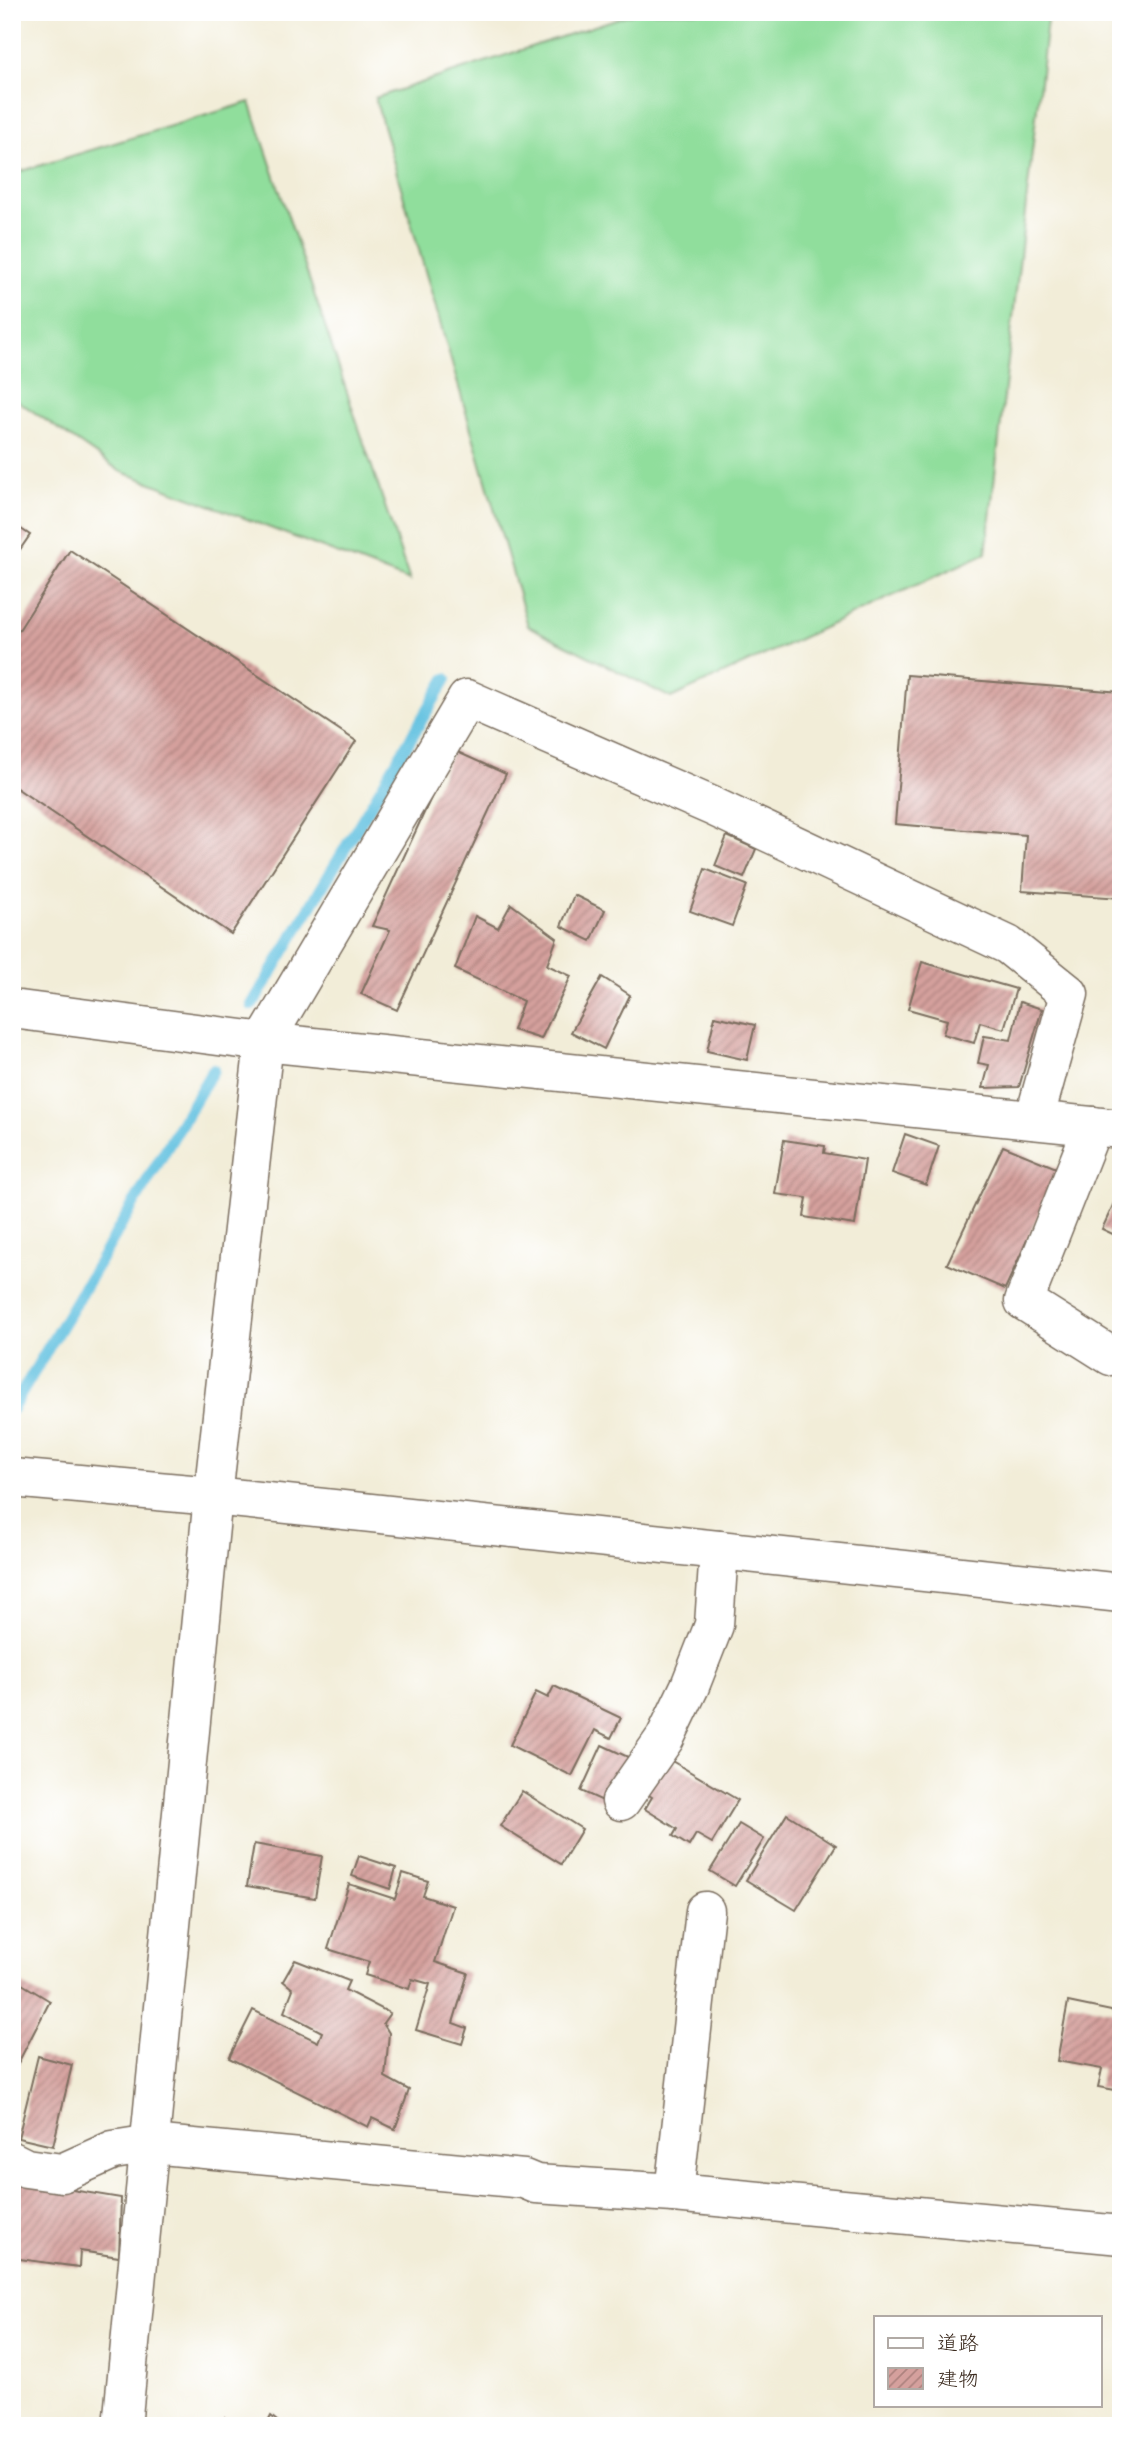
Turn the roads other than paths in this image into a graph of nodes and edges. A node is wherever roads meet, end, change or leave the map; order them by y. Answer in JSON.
{"nodes":[{"id":1,"x":12,"y":1009,"type":"edge"},
{"id":2,"x":264,"y":1042,"type":"junction"},
{"id":3,"x":1034,"y":1120,"type":"junction"},
{"id":4,"x":1107,"y":1128,"type":"edge"},
{"id":5,"x":1111,"y":1356,"type":"dead end"},
{"id":6,"x":12,"y":1478,"type":"edge"},
{"id":7,"x":213,"y":1496,"type":"junction"},
{"id":8,"x":719,"y":1550,"type":"junction"},
{"id":9,"x":1121,"y":1593,"type":"edge"},
{"id":10,"x":621,"y":1801,"type":"dead end"},
{"id":11,"x":705,"y":1910,"type":"dead end"},
{"id":12,"x":151,"y":2144,"type":"junction"},
{"id":13,"x":12,"y":2161,"type":"edge"},
{"id":14,"x":674,"y":2193,"type":"junction"},
{"id":15,"x":1121,"y":2235,"type":"edge"},
{"id":16,"x":122,"y":2426,"type":"edge"}],
"edges":[{"from":1,"to":2,"type":"street"},
{"from":2,"to":3,"type":"street"},
{"from":2,"to":3,"type":"street"},
{"from":2,"to":7,"type":"street"},
{"from":3,"to":4,"type":"street"},
{"from":4,"to":5,"type":"street"},
{"from":6,"to":7,"type":"street"},
{"from":7,"to":8,"type":"street"},
{"from":7,"to":12,"type":"street"},
{"from":8,"to":9,"type":"street"},
{"from":8,"to":10,"type":"street"},
{"from":11,"to":14,"type":"street"},
{"from":12,"to":13,"type":"street"},
{"from":12,"to":14,"type":"street"},
{"from":12,"to":16,"type":"street"},
{"from":14,"to":15,"type":"street"}]}
